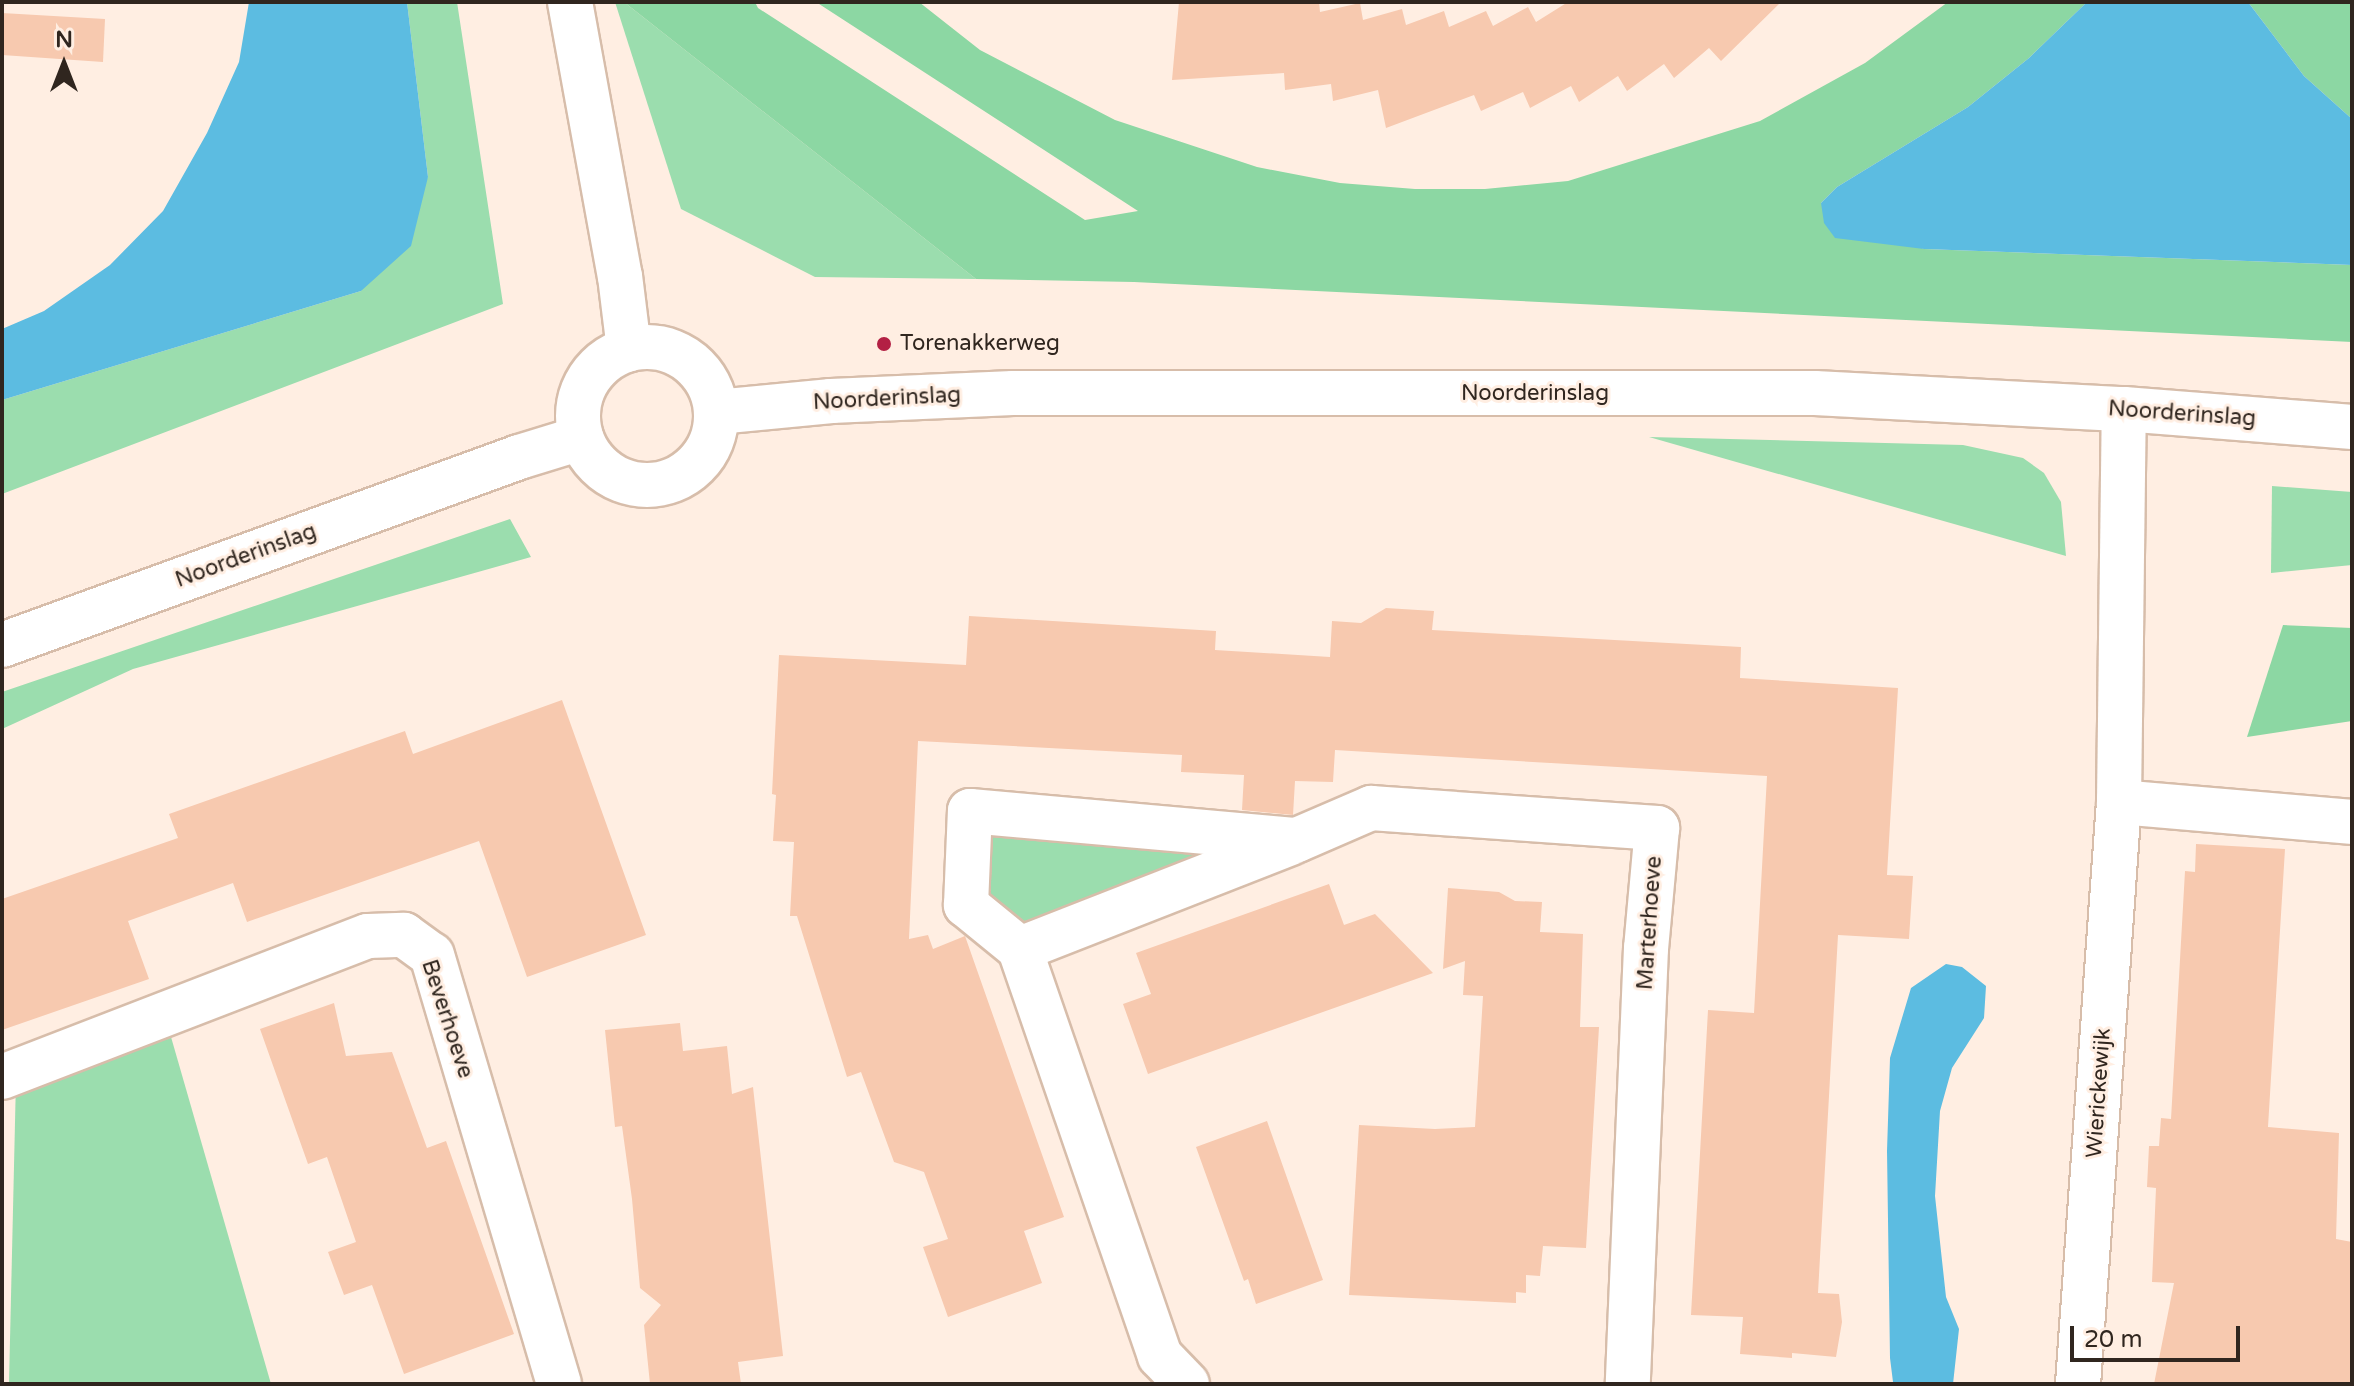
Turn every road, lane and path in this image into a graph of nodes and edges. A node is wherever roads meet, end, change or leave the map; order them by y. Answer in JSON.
{"nodes":[{"id":1,"x":570,"y":2,"type":"edge"},
{"id":2,"x":629,"y":349,"type":"junction"},
{"id":3,"x":2124,"y":409,"type":"junction"},
{"id":4,"x":717,"y":412,"type":"junction"},
{"id":5,"x":2352,"y":427,"type":"edge"},
{"id":6,"x":581,"y":438,"type":"junction"},
{"id":7,"x":2,"y":645,"type":"edge"},
{"id":8,"x":2119,"y":802,"type":"junction"},
{"id":9,"x":2352,"y":822,"type":"edge"},
{"id":10,"x":1297,"y":840,"type":"junction"},
{"id":11,"x":1020,"y":949,"type":"junction"},
{"id":12,"x":2,"y":1077,"type":"edge"},
{"id":13,"x":559,"y":1384,"type":"edge"},
{"id":14,"x":1187,"y":1384,"type":"edge"},
{"id":15,"x":1628,"y":1384,"type":"edge"},
{"id":16,"x":2078,"y":1384,"type":"edge"}],
"edges":[{"from":1,"to":2,"type":"street"},
{"from":2,"to":4,"type":"street"},
{"from":2,"to":6,"type":"street"},
{"from":3,"to":4,"type":"street","name":"Noorderinslag"},
{"from":3,"to":5,"type":"street","name":"Noorderinslag"},
{"from":3,"to":8,"type":"street","name":"Wierickewijk"},
{"from":4,"to":6,"type":"street"},
{"from":6,"to":7,"type":"street","name":"Noorderinslag"},
{"from":8,"to":9,"type":"street"},
{"from":8,"to":16,"type":"street","name":"Wierickewijk"},
{"from":10,"to":11,"type":"street","name":"Marterhoeve"},
{"from":10,"to":11,"type":"street","name":"Marterhoeve"},
{"from":10,"to":15,"type":"street","name":"Marterhoeve"},
{"from":11,"to":14,"type":"street"},
{"from":12,"to":13,"type":"street","name":"Beverhoeve"}]}
